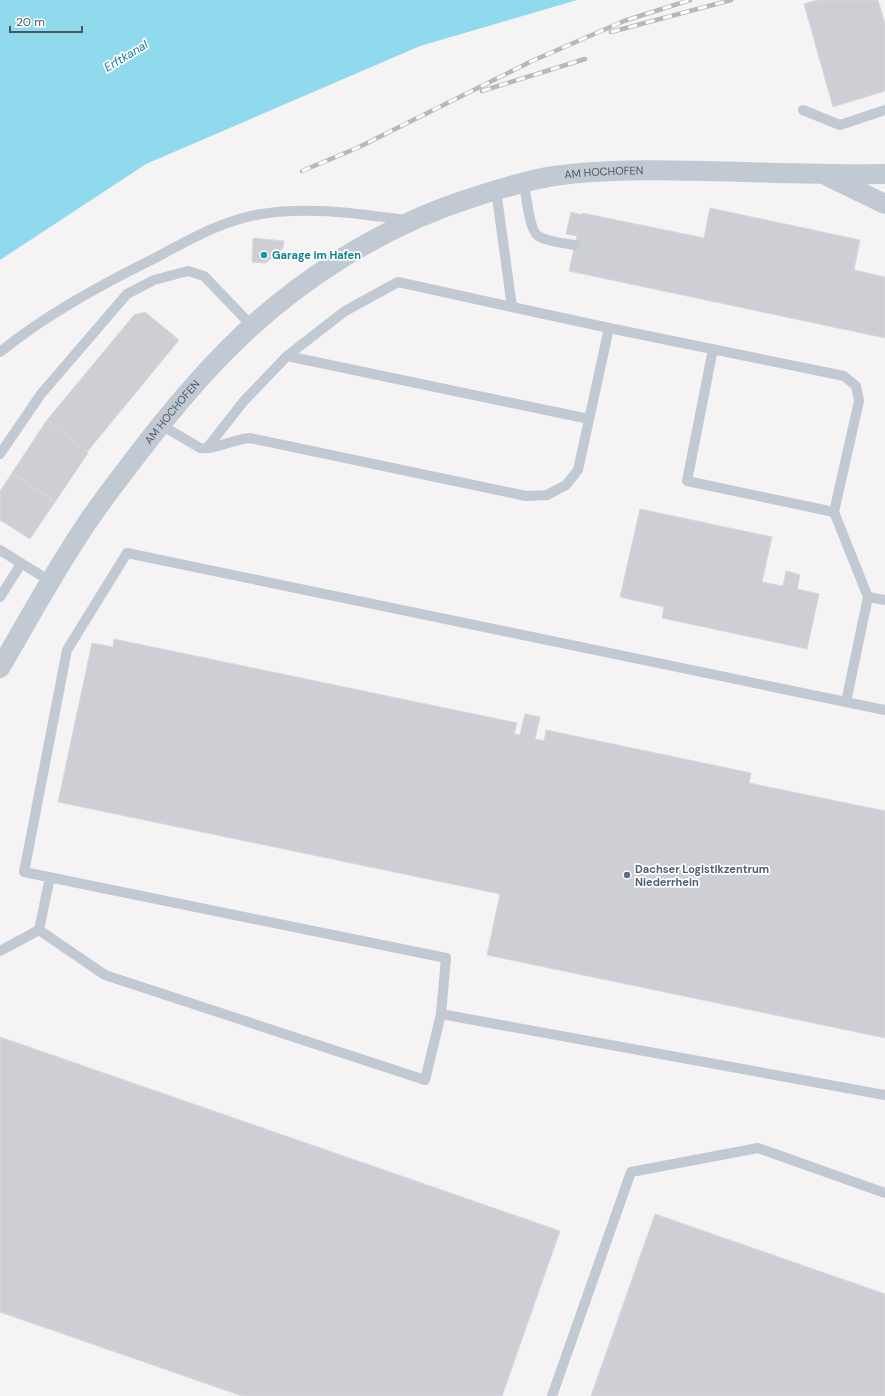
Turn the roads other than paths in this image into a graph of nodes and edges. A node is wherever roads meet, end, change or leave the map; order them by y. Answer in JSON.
{"nodes":[{"id":1,"x":803,"y":110,"type":"dead end"},
{"id":2,"x":885,"y":110,"type":"edge"},
{"id":3,"x":812,"y":173,"type":"junction"},
{"id":4,"x":885,"y":174,"type":"edge"},
{"id":5,"x":524,"y":182,"type":"junction"},
{"id":6,"x":496,"y":190,"type":"junction"},
{"id":7,"x":885,"y":204,"type":"edge"},
{"id":8,"x":410,"y":221,"type":"junction"},
{"id":9,"x":575,"y":245,"type":"dead end"},
{"id":10,"x":512,"y":307,"type":"junction"},
{"id":11,"x":252,"y":326,"type":"junction"},
{"id":12,"x":609,"y":328,"type":"junction"},
{"id":13,"x":713,"y":349,"type":"junction"},
{"id":14,"x":0,"y":352,"type":"edge"},
{"id":15,"x":287,"y":356,"type":"junction"},
{"id":16,"x":589,"y":419,"type":"junction"},
{"id":17,"x":161,"y":425,"type":"junction"},
{"id":18,"x":207,"y":448,"type":"junction"},
{"id":19,"x":0,"y":454,"type":"edge"},
{"id":20,"x":834,"y":512,"type":"junction"},
{"id":21,"x":0,"y":550,"type":"edge"},
{"id":22,"x":21,"y":564,"type":"junction"},
{"id":23,"x":50,"y":581,"type":"junction"},
{"id":24,"x":0,"y":597,"type":"edge"},
{"id":25,"x":868,"y":597,"type":"junction"},
{"id":26,"x":885,"y":600,"type":"edge"},
{"id":27,"x":0,"y":668,"type":"edge"},
{"id":28,"x":846,"y":702,"type":"junction"},
{"id":29,"x":885,"y":710,"type":"edge"},
{"id":30,"x":50,"y":877,"type":"junction"},
{"id":31,"x":39,"y":930,"type":"junction"},
{"id":32,"x":0,"y":951,"type":"edge"},
{"id":33,"x":441,"y":1014,"type":"junction"},
{"id":34,"x":885,"y":1095,"type":"edge"},
{"id":35,"x":885,"y":1193,"type":"edge"},
{"id":36,"x":552,"y":1396,"type":"edge"}],
"edges":[{"from":1,"to":2,"type":"lane"},
{"from":3,"to":4,"type":"street","name":"AM HOCHOFEN"},
{"from":3,"to":5,"type":"street","name":"AM HOCHOFEN"},
{"from":3,"to":7,"type":"street"},
{"from":5,"to":6,"type":"street","name":"AM HOCHOFEN"},
{"from":5,"to":9,"type":"lane"},
{"from":6,"to":8,"type":"street","name":"AM HOCHOFEN"},
{"from":6,"to":10,"type":"lane"},
{"from":8,"to":11,"type":"street","name":"AM HOCHOFEN"},
{"from":8,"to":14,"type":"lane","name":"AM HOCHOFEN"},
{"from":10,"to":12,"type":"lane"},
{"from":10,"to":15,"type":"lane"},
{"from":11,"to":17,"type":"street","name":"AM HOCHOFEN"},
{"from":11,"to":19,"type":"lane"},
{"from":12,"to":13,"type":"lane"},
{"from":12,"to":16,"type":"lane"},
{"from":13,"to":20,"type":"lane"},
{"from":13,"to":20,"type":"lane"},
{"from":15,"to":16,"type":"lane"},
{"from":15,"to":18,"type":"lane"},
{"from":16,"to":18,"type":"lane"},
{"from":17,"to":18,"type":"lane"},
{"from":17,"to":23,"type":"street","name":"AM HOCHOFEN"},
{"from":20,"to":25,"type":"lane"},
{"from":21,"to":22,"type":"lane"},
{"from":22,"to":23,"type":"lane"},
{"from":22,"to":24,"type":"lane"},
{"from":23,"to":27,"type":"street","name":"AM HOCHOFEN"},
{"from":25,"to":26,"type":"lane"},
{"from":25,"to":28,"type":"lane"},
{"from":28,"to":29,"type":"lane"},
{"from":28,"to":30,"type":"lane"},
{"from":30,"to":31,"type":"lane"},
{"from":30,"to":33,"type":"lane"},
{"from":31,"to":32,"type":"lane"},
{"from":31,"to":33,"type":"lane"},
{"from":33,"to":34,"type":"lane"},
{"from":35,"to":36,"type":"lane"}]}
